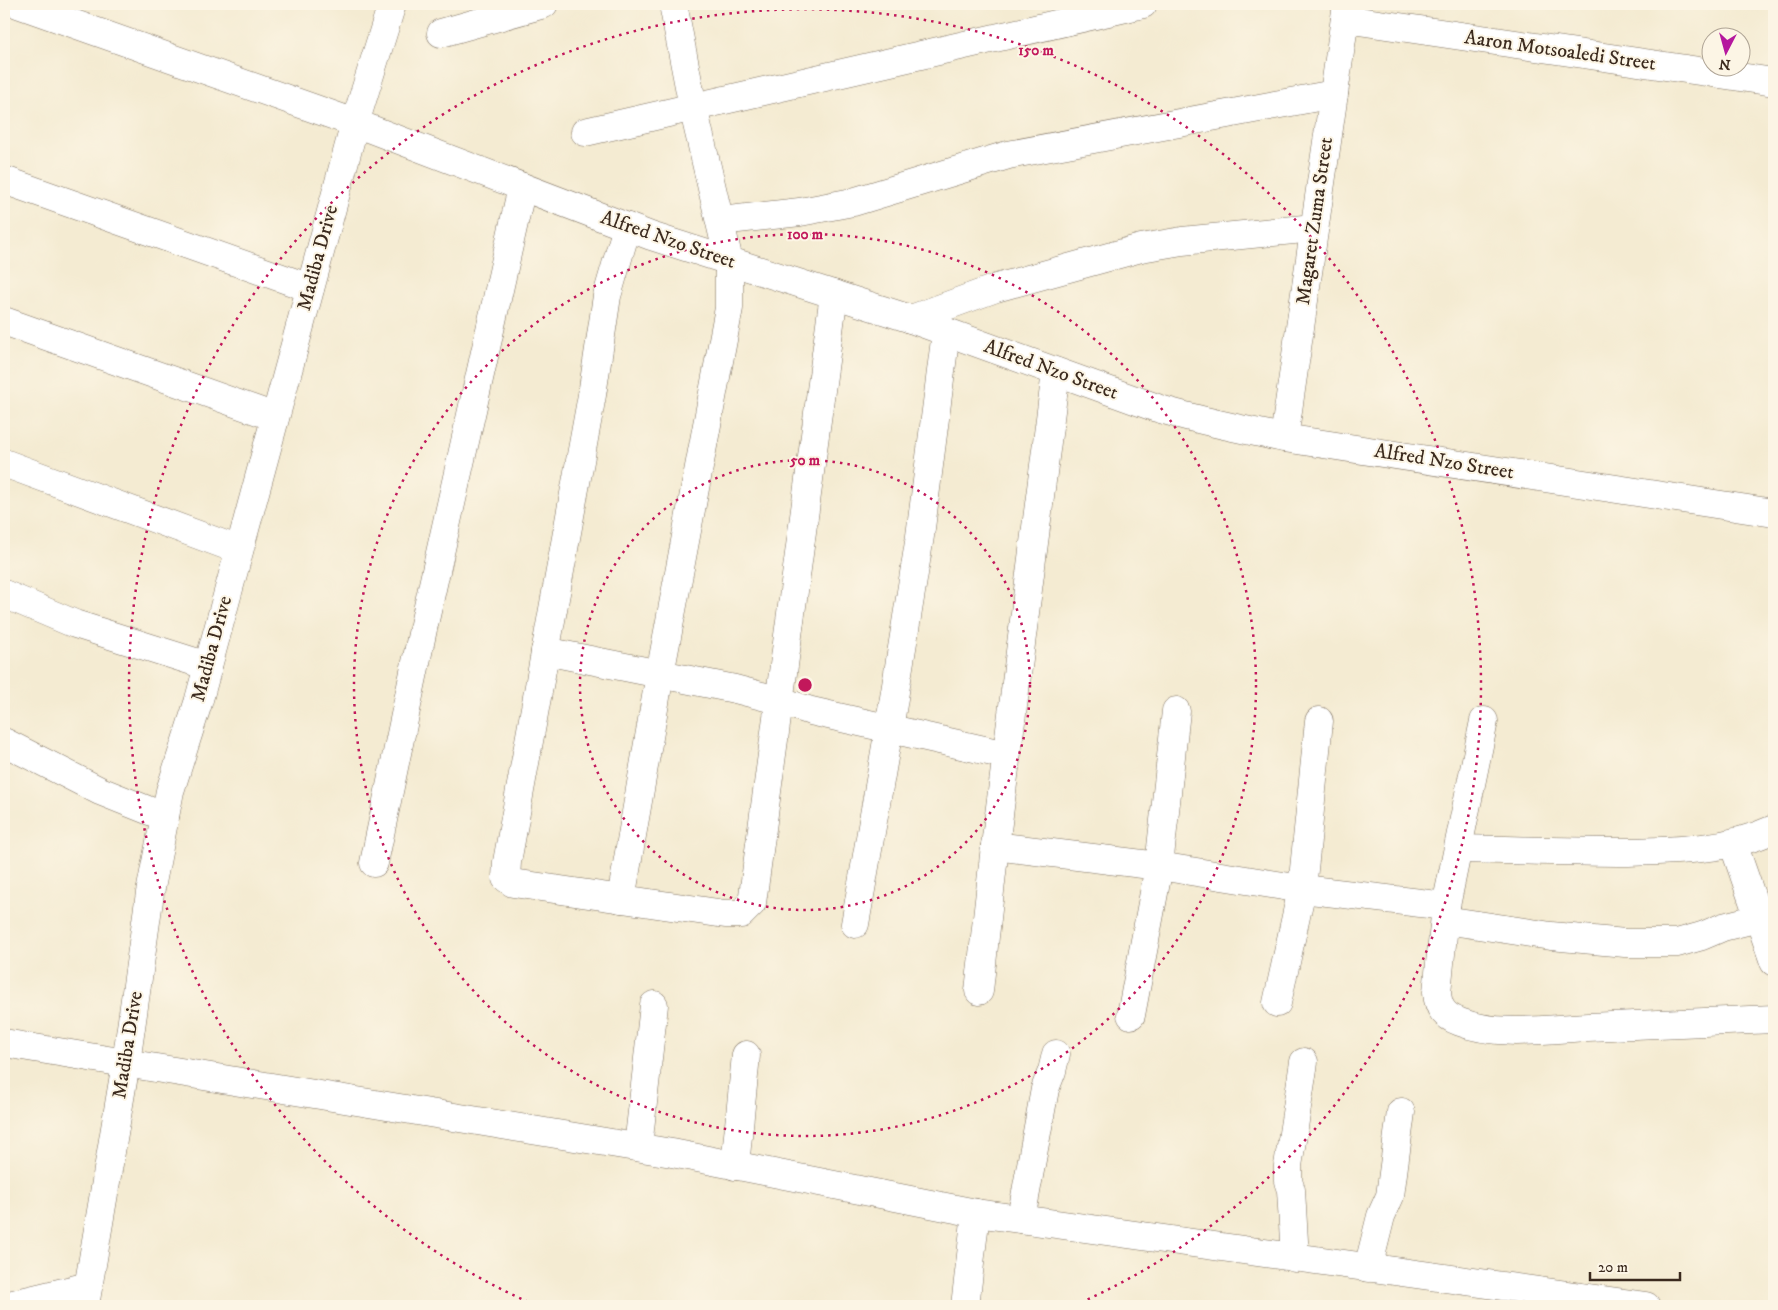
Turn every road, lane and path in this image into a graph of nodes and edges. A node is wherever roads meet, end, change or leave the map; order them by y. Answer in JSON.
{"nodes":[{"id":1,"x":18,"y":4,"type":"edge"},
{"id":2,"x":392,"y":4,"type":"edge"},
{"id":3,"x":544,"y":4,"type":"edge"},
{"id":4,"x":673,"y":4,"type":"edge"},
{"id":5,"x":1143,"y":4,"type":"edge"},
{"id":6,"x":1346,"y":11,"type":"edge"},
{"id":7,"x":441,"y":33,"type":"dead end"},
{"id":8,"x":1774,"y":82,"type":"edge"},
{"id":9,"x":1334,"y":94,"type":"junction"},
{"id":10,"x":693,"y":107,"type":"junction"},
{"id":11,"x":354,"y":123,"type":"junction"},
{"id":12,"x":585,"y":132,"type":"dead end"},
{"id":13,"x":4,"y":180,"type":"edge"},
{"id":14,"x":522,"y":187,"type":"junction"},
{"id":15,"x":720,"y":221,"type":"junction"},
{"id":16,"x":626,"y":227,"type":"junction"},
{"id":17,"x":1314,"y":228,"type":"junction"},
{"id":18,"x":729,"y":261,"type":"junction"},
{"id":19,"x":310,"y":288,"type":"junction"},
{"id":20,"x":834,"y":294,"type":"junction"},
{"id":21,"x":911,"y":319,"type":"junction"},
{"id":22,"x":4,"y":321,"type":"edge"},
{"id":23,"x":946,"y":332,"type":"junction"},
{"id":24,"x":1056,"y":372,"type":"junction"},
{"id":25,"x":275,"y":417,"type":"junction"},
{"id":26,"x":1284,"y":438,"type":"junction"},
{"id":27,"x":4,"y":463,"type":"edge"},
{"id":28,"x":1774,"y":513,"type":"edge"},
{"id":29,"x":239,"y":550,"type":"junction"},
{"id":30,"x":4,"y":594,"type":"edge"},
{"id":31,"x":545,"y":651,"type":"junction"},
{"id":32,"x":208,"y":666,"type":"junction"},
{"id":33,"x":660,"y":674,"type":"junction"},
{"id":34,"x":781,"y":701,"type":"junction"},
{"id":35,"x":1176,"y":711,"type":"dead end"},
{"id":36,"x":1319,"y":721,"type":"dead end"},
{"id":37,"x":1484,"y":721,"type":"dead end"},
{"id":38,"x":889,"y":729,"type":"junction"},
{"id":39,"x":4,"y":742,"type":"edge"},
{"id":40,"x":1006,"y":755,"type":"junction"},
{"id":41,"x":165,"y":817,"type":"junction"},
{"id":42,"x":1774,"y":829,"type":"edge"},
{"id":43,"x":1733,"y":843,"type":"junction"},
{"id":44,"x":995,"y":846,"type":"junction"},
{"id":45,"x":1459,"y":850,"type":"junction"},
{"id":46,"x":374,"y":863,"type":"dead end"},
{"id":47,"x":1159,"y":866,"type":"junction"},
{"id":48,"x":1302,"y":889,"type":"junction"},
{"id":49,"x":621,"y":899,"type":"junction"},
{"id":50,"x":1446,"y":913,"type":"junction"},
{"id":51,"x":1759,"y":918,"type":"junction"},
{"id":52,"x":855,"y":924,"type":"dead end"},
{"id":53,"x":1774,"y":962,"type":"edge"},
{"id":54,"x":979,"y":991,"type":"dead end"},
{"id":55,"x":1277,"y":1003,"type":"dead end"},
{"id":56,"x":654,"y":1005,"type":"dead end"},
{"id":57,"x":1131,"y":1015,"type":"dead end"},
{"id":58,"x":1774,"y":1019,"type":"edge"},
{"id":59,"x":4,"y":1043,"type":"edge"},
{"id":60,"x":1056,"y":1054,"type":"dead end"},
{"id":61,"x":746,"y":1055,"type":"dead end"},
{"id":62,"x":1304,"y":1062,"type":"dead end"},
{"id":63,"x":126,"y":1063,"type":"junction"},
{"id":64,"x":1401,"y":1112,"type":"dead end"},
{"id":65,"x":638,"y":1147,"type":"junction"},
{"id":66,"x":735,"y":1166,"type":"junction"},
{"id":67,"x":976,"y":1213,"type":"junction"},
{"id":68,"x":1021,"y":1219,"type":"junction"},
{"id":69,"x":1295,"y":1258,"type":"junction"},
{"id":70,"x":1368,"y":1268,"type":"junction"},
{"id":71,"x":86,"y":1296,"type":"edge"},
{"id":72,"x":1552,"y":1300,"type":"edge"},
{"id":73,"x":4,"y":1306,"type":"edge"},
{"id":74,"x":964,"y":1306,"type":"edge"},
{"id":75,"x":1646,"y":1306,"type":"edge"}],
"edges":[{"from":1,"to":11,"type":"street","name":"Alfred Nzo Street"},
{"from":2,"to":11,"type":"street","name":"Madiba Drive"},
{"from":3,"to":7,"type":"street"},
{"from":4,"to":10,"type":"street"},
{"from":5,"to":10,"type":"street"},
{"from":6,"to":8,"type":"street","name":"Aaron Motsoaledi Street"},
{"from":6,"to":9,"type":"street","name":"Magaret Zuma Street"},
{"from":9,"to":15,"type":"street"},
{"from":9,"to":17,"type":"street","name":"Magaret Zuma Street"},
{"from":10,"to":12,"type":"street"},
{"from":10,"to":15,"type":"street"},
{"from":11,"to":14,"type":"street","name":"Alfred Nzo Street"},
{"from":11,"to":19,"type":"street","name":"Madiba Drive"},
{"from":13,"to":19,"type":"street"},
{"from":14,"to":16,"type":"street","name":"Alfred Nzo Street"},
{"from":14,"to":46,"type":"street"},
{"from":15,"to":18,"type":"street"},
{"from":16,"to":18,"type":"street","name":"Alfred Nzo Street"},
{"from":16,"to":31,"type":"street"},
{"from":17,"to":21,"type":"street"},
{"from":17,"to":26,"type":"street","name":"Magaret Zuma Street"},
{"from":18,"to":20,"type":"street","name":"Alfred Nzo Street"},
{"from":18,"to":33,"type":"street"},
{"from":19,"to":25,"type":"street","name":"Madiba Drive"},
{"from":20,"to":21,"type":"street","name":"Alfred Nzo Street"},
{"from":20,"to":34,"type":"street"},
{"from":21,"to":23,"type":"street","name":"Alfred Nzo Street"},
{"from":22,"to":25,"type":"street"},
{"from":23,"to":24,"type":"street","name":"Alfred Nzo Street"},
{"from":23,"to":38,"type":"street"},
{"from":24,"to":26,"type":"street","name":"Alfred Nzo Street"},
{"from":24,"to":40,"type":"street"},
{"from":25,"to":29,"type":"street","name":"Madiba Drive"},
{"from":26,"to":28,"type":"street","name":"Alfred Nzo Street"},
{"from":27,"to":29,"type":"street"},
{"from":29,"to":32,"type":"street","name":"Madiba Drive"},
{"from":30,"to":32,"type":"street"},
{"from":31,"to":33,"type":"street"},
{"from":31,"to":49,"type":"street"},
{"from":32,"to":41,"type":"street","name":"Madiba Drive"},
{"from":33,"to":34,"type":"street"},
{"from":33,"to":49,"type":"street"},
{"from":34,"to":38,"type":"street"},
{"from":34,"to":49,"type":"street"},
{"from":35,"to":47,"type":"street"},
{"from":36,"to":48,"type":"street"},
{"from":37,"to":45,"type":"street"},
{"from":38,"to":40,"type":"street"},
{"from":38,"to":52,"type":"street"},
{"from":39,"to":41,"type":"street"},
{"from":40,"to":44,"type":"street"},
{"from":41,"to":63,"type":"street","name":"Madiba Drive"},
{"from":42,"to":43,"type":"street"},
{"from":43,"to":45,"type":"street"},
{"from":43,"to":51,"type":"street"},
{"from":44,"to":47,"type":"street"},
{"from":44,"to":54,"type":"street"},
{"from":45,"to":50,"type":"street"},
{"from":47,"to":48,"type":"street"},
{"from":47,"to":57,"type":"street"},
{"from":48,"to":50,"type":"street"},
{"from":48,"to":55,"type":"street"},
{"from":50,"to":51,"type":"street"},
{"from":50,"to":58,"type":"street"},
{"from":51,"to":53,"type":"street"},
{"from":56,"to":65,"type":"street"},
{"from":59,"to":63,"type":"street"},
{"from":60,"to":68,"type":"street"},
{"from":61,"to":66,"type":"street"},
{"from":62,"to":69,"type":"street"},
{"from":63,"to":65,"type":"street"},
{"from":63,"to":71,"type":"street","name":"Madiba Drive"},
{"from":64,"to":70,"type":"street"},
{"from":65,"to":66,"type":"street"},
{"from":66,"to":67,"type":"street"},
{"from":67,"to":68,"type":"street"},
{"from":67,"to":74,"type":"street"},
{"from":68,"to":69,"type":"street"},
{"from":69,"to":70,"type":"street"},
{"from":70,"to":72,"type":"street"},
{"from":71,"to":73,"type":"street"},
{"from":72,"to":75,"type":"street"}]}
